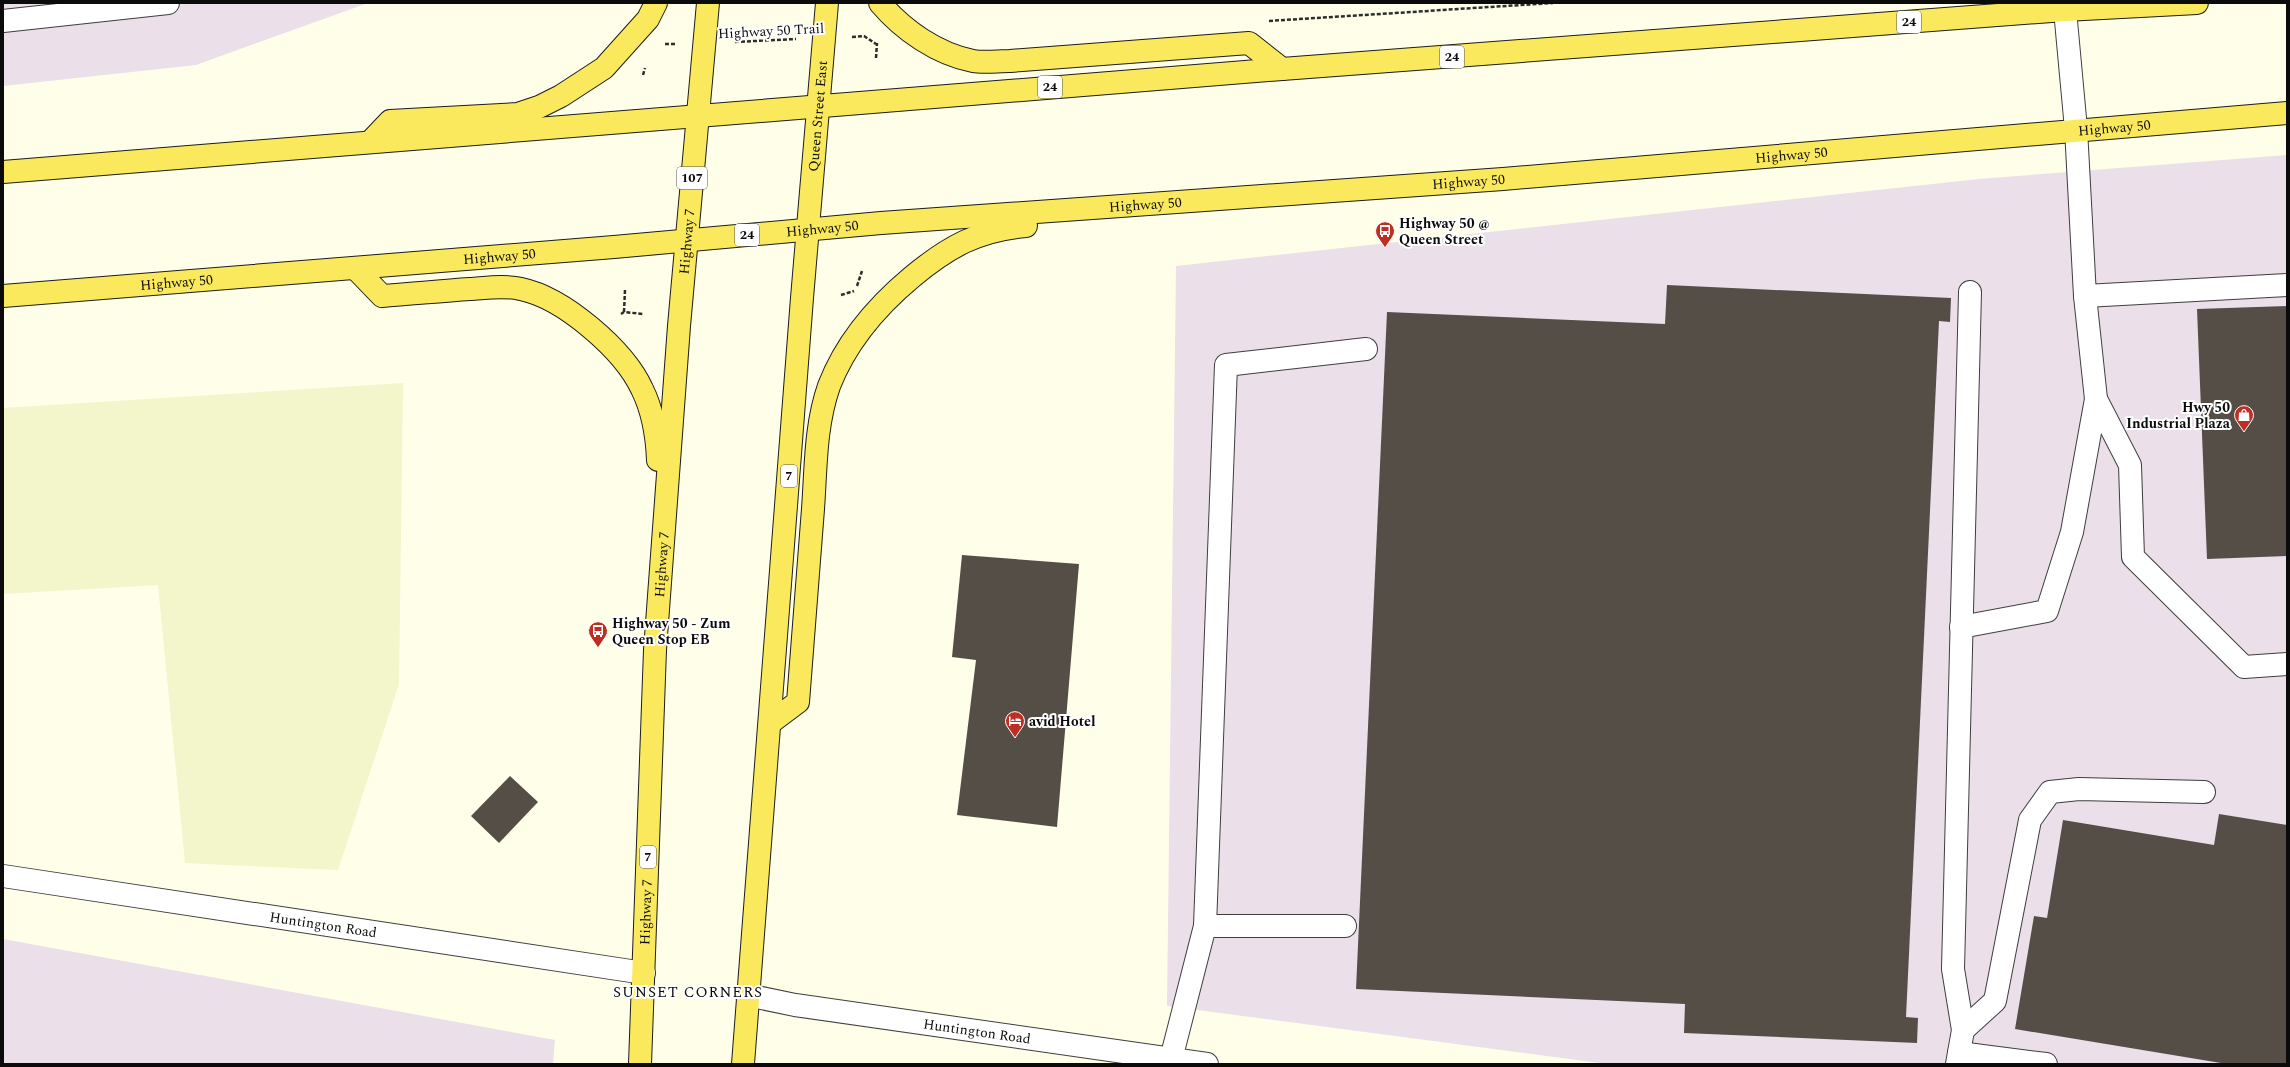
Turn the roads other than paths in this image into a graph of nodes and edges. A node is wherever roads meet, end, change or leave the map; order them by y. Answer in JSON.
{"nodes":[{"id":1,"x":168,"y":3,"type":"edge"},
{"id":2,"x":656,"y":3,"type":"edge"},
{"id":3,"x":708,"y":3,"type":"edge"},
{"id":4,"x":827,"y":3,"type":"edge"},
{"id":5,"x":880,"y":3,"type":"edge"},
{"id":6,"x":2196,"y":3,"type":"edge"},
{"id":7,"x":2065,"y":10,"type":"junction"},
{"id":8,"x":3,"y":21,"type":"edge"},
{"id":9,"x":1282,"y":69,"type":"junction"},
{"id":10,"x":818,"y":105,"type":"junction"},
{"id":11,"x":2287,"y":112,"type":"edge"},
{"id":12,"x":697,"y":115,"type":"junction"},
{"id":13,"x":2076,"y":129,"type":"junction"},
{"id":14,"x":371,"y":141,"type":"junction"},
{"id":15,"x":3,"y":172,"type":"edge"},
{"id":16,"x":1251,"y":197,"type":"junction"},
{"id":17,"x":808,"y":229,"type":"junction"},
{"id":18,"x":686,"y":241,"type":"junction"},
{"id":19,"x":355,"y":268,"type":"junction"},
{"id":20,"x":2287,"y":285,"type":"edge"},
{"id":21,"x":1970,"y":292,"type":"dead end"},
{"id":22,"x":3,"y":296,"type":"edge"},
{"id":23,"x":2085,"y":296,"type":"junction"},
{"id":24,"x":1366,"y":349,"type":"dead end"},
{"id":25,"x":2096,"y":399,"type":"junction"},
{"id":26,"x":1961,"y":627,"type":"junction"},
{"id":27,"x":655,"y":650,"type":"junction"},
{"id":28,"x":2287,"y":664,"type":"edge"},
{"id":29,"x":770,"y":723,"type":"junction"},
{"id":30,"x":2204,"y":792,"type":"dead end"},
{"id":31,"x":3,"y":876,"type":"edge"},
{"id":32,"x":1205,"y":926,"type":"junction"},
{"id":33,"x":1345,"y":926,"type":"dead end"},
{"id":34,"x":644,"y":973,"type":"junction"},
{"id":35,"x":748,"y":995,"type":"junction"},
{"id":36,"x":1963,"y":1030,"type":"junction"},
{"id":37,"x":1171,"y":1059,"type":"junction"},
{"id":38,"x":1958,"y":1059,"type":"edge"},
{"id":39,"x":640,"y":1064,"type":"edge"},
{"id":40,"x":743,"y":1064,"type":"edge"},
{"id":41,"x":1207,"y":1064,"type":"edge"},
{"id":42,"x":2046,"y":1064,"type":"edge"}],
"edges":[{"from":1,"to":8,"type":"street"},
{"from":2,"to":14,"type":"main road"},
{"from":3,"to":12,"type":"main road","number":"107"},
{"from":4,"to":10,"type":"main road","name":"Queen Street East"},
{"from":5,"to":9,"type":"main road"},
{"from":6,"to":7,"type":"main road","number":"24"},
{"from":7,"to":9,"type":"main road","number":"24"},
{"from":7,"to":13,"type":"street"},
{"from":9,"to":10,"type":"main road","number":"24"},
{"from":10,"to":12,"type":"main road","number":"24"},
{"from":10,"to":17,"type":"main road","name":"Queen Street East"},
{"from":11,"to":13,"type":"main road","name":"Highway 50","number":"24"},
{"from":12,"to":14,"type":"main road","number":"24"},
{"from":12,"to":18,"type":"main road","name":"Highway 7","number":"107"},
{"from":13,"to":16,"type":"main road","name":"Highway 50","number":"24"},
{"from":13,"to":23,"type":"street"},
{"from":14,"to":15,"type":"main road","number":"24"},
{"from":16,"to":17,"type":"main road","name":"Highway 50","number":"24"},
{"from":16,"to":29,"type":"main road"},
{"from":17,"to":18,"type":"main road","name":"Highway 50","number":"24"},
{"from":17,"to":29,"type":"main road","number":"7"},
{"from":18,"to":19,"type":"main road","name":"Highway 50","number":"24"},
{"from":18,"to":27,"type":"main road","name":"Highway 7","number":"7"},
{"from":19,"to":22,"type":"main road","name":"Highway 50","number":"24"},
{"from":19,"to":27,"type":"main road"},
{"from":20,"to":23,"type":"street"},
{"from":21,"to":26,"type":"street"},
{"from":23,"to":25,"type":"street"},
{"from":24,"to":32,"type":"street"},
{"from":25,"to":26,"type":"street"},
{"from":25,"to":28,"type":"street"},
{"from":26,"to":36,"type":"street"},
{"from":27,"to":34,"type":"main road","name":"Highway 7","number":"7"},
{"from":29,"to":35,"type":"main road","number":"7"},
{"from":30,"to":36,"type":"street"},
{"from":31,"to":34,"type":"street","name":"Huntington Road"},
{"from":32,"to":33,"type":"street"},
{"from":32,"to":37,"type":"street"},
{"from":34,"to":39,"type":"main road","name":"Highway 7","number":"7"},
{"from":35,"to":37,"type":"street","name":"Huntington Road"},
{"from":35,"to":40,"type":"main road","number":"7"},
{"from":36,"to":38,"type":"street"},
{"from":37,"to":41,"type":"street","name":"Huntington Road"},
{"from":38,"to":42,"type":"street"}]}
